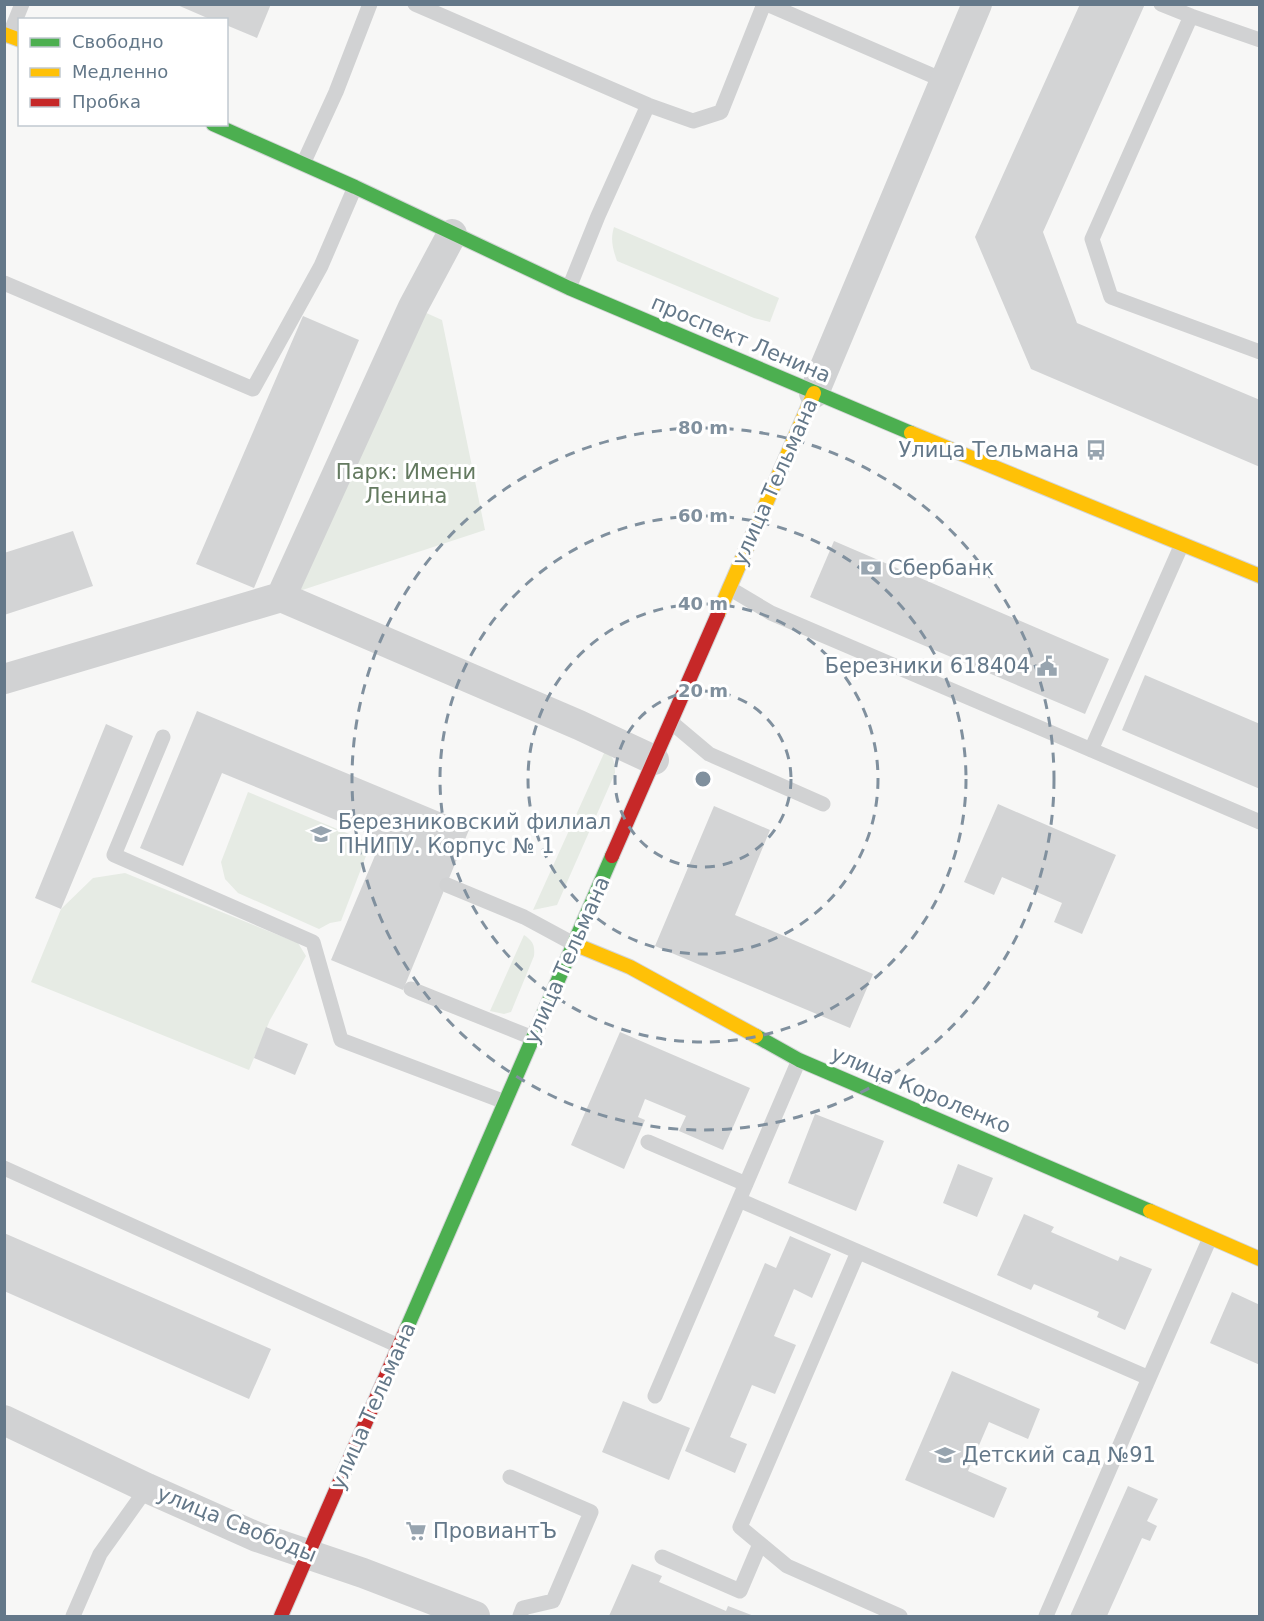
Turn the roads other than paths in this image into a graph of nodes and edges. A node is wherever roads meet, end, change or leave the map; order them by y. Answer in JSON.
{"nodes":[{"id":1,"x":22,"y":4,"type":"edge"},
{"id":2,"x":369,"y":4,"type":"edge"},
{"id":3,"x":415,"y":4,"type":"edge"},
{"id":4,"x":766,"y":4,"type":"edge"},
{"id":5,"x":977,"y":4,"type":"edge"},
{"id":6,"x":1161,"y":4,"type":"edge"},
{"id":7,"x":1191,"y":16,"type":"junction"},
{"id":8,"x":11,"y":37,"type":"edge"},
{"id":9,"x":1260,"y":40,"type":"edge"},
{"id":10,"x":945,"y":81,"type":"junction"},
{"id":11,"x":648,"y":105,"type":"junction"},
{"id":12,"x":218,"y":126,"type":"edge"},
{"id":13,"x":303,"y":164,"type":"junction"},
{"id":14,"x":355,"y":187,"type":"junction"},
{"id":15,"x":452,"y":234,"type":"junction"},
{"id":16,"x":4,"y":283,"type":"edge"},
{"id":17,"x":569,"y":288,"type":"junction"},
{"id":18,"x":1260,"y":352,"type":"edge"},
{"id":19,"x":814,"y":393,"type":"junction"},
{"id":20,"x":1182,"y":544,"type":"junction"},
{"id":21,"x":1260,"y":576,"type":"edge"},
{"id":22,"x":729,"y":588,"type":"junction"},
{"id":23,"x":281,"y":597,"type":"junction"},
{"id":24,"x":4,"y":679,"type":"edge"},
{"id":25,"x":670,"y":722,"type":"junction"},
{"id":26,"x":163,"y":737,"type":"dead end"},
{"id":27,"x":1091,"y":750,"type":"junction"},
{"id":28,"x":654,"y":760,"type":"junction"},
{"id":29,"x":823,"y":804,"type":"dead end"},
{"id":30,"x":1260,"y":822,"type":"edge"},
{"id":31,"x":447,"y":885,"type":"dead end"},
{"id":32,"x":574,"y":944,"type":"junction"},
{"id":33,"x":411,"y":989,"type":"dead end"},
{"id":34,"x":533,"y":1038,"type":"junction"},
{"id":35,"x":799,"y":1060,"type":"junction"},
{"id":36,"x":505,"y":1102,"type":"junction"},
{"id":37,"x":648,"y":1142,"type":"dead end"},
{"id":38,"x":4,"y":1168,"type":"edge"},
{"id":39,"x":746,"y":1184,"type":"junction"},
{"id":40,"x":739,"y":1200,"type":"junction"},
{"id":41,"x":1210,"y":1238,"type":"junction"},
{"id":42,"x":858,"y":1252,"type":"junction"},
{"id":43,"x":1260,"y":1259,"type":"edge"},
{"id":44,"x":399,"y":1346,"type":"junction"},
{"id":45,"x":1149,"y":1378,"type":"junction"},
{"id":46,"x":655,"y":1396,"type":"dead end"},
{"id":47,"x":4,"y":1420,"type":"edge"},
{"id":48,"x":510,"y":1477,"type":"dead end"},
{"id":49,"x":147,"y":1488,"type":"junction"},
{"id":50,"x":760,"y":1544,"type":"junction"},
{"id":51,"x":308,"y":1554,"type":"junction"},
{"id":52,"x":662,"y":1557,"type":"dead end"},
{"id":53,"x":73,"y":1617,"type":"edge"},
{"id":54,"x":281,"y":1617,"type":"edge"},
{"id":55,"x":476,"y":1617,"type":"edge"},
{"id":56,"x":520,"y":1617,"type":"edge"},
{"id":57,"x":900,"y":1617,"type":"edge"},
{"id":58,"x":1046,"y":1617,"type":"edge"}],
"edges":[{"from":1,"to":8,"type":"lane"},
{"from":2,"to":13,"type":"lane"},
{"from":3,"to":11,"type":"lane"},
{"from":4,"to":10,"type":"lane"},
{"from":4,"to":11,"type":"lane"},
{"from":5,"to":10,"type":"street","name":"улица Тельмана"},
{"from":6,"to":7,"type":"lane"},
{"from":7,"to":9,"type":"lane"},
{"from":7,"to":18,"type":"lane"},
{"from":10,"to":19,"type":"street","name":"улица Тельмана"},
{"from":11,"to":17,"type":"lane"},
{"from":12,"to":13,"type":"main road","name":"проспект Ленина"},
{"from":13,"to":14,"type":"main road","name":"проспект Ленина"},
{"from":14,"to":15,"type":"main road","name":"проспект Ленина"},
{"from":14,"to":16,"type":"lane"},
{"from":15,"to":17,"type":"main road","name":"проспект Ленина"},
{"from":15,"to":23,"type":"street"},
{"from":17,"to":19,"type":"main road","name":"проспект Ленина"},
{"from":19,"to":20,"type":"main road","name":"проспект Ленина"},
{"from":19,"to":22,"type":"main road","name":"улица Тельмана"},
{"from":20,"to":21,"type":"main road","name":"проспект Ленина"},
{"from":20,"to":27,"type":"lane"},
{"from":22,"to":25,"type":"main road","name":"улица Тельмана"},
{"from":22,"to":27,"type":"lane"},
{"from":23,"to":24,"type":"street"},
{"from":23,"to":28,"type":"street"},
{"from":25,"to":28,"type":"main road","name":"улица Тельмана"},
{"from":25,"to":29,"type":"lane"},
{"from":26,"to":36,"type":"lane"},
{"from":27,"to":30,"type":"lane"},
{"from":28,"to":32,"type":"main road","name":"улица Тельмана"},
{"from":31,"to":32,"type":"lane"},
{"from":32,"to":34,"type":"main road","name":"улица Тельмана"},
{"from":32,"to":35,"type":"main road","name":"улица Короленко"},
{"from":33,"to":34,"type":"lane"},
{"from":34,"to":36,"type":"main road","name":"улица Тельмана"},
{"from":35,"to":39,"type":"lane"},
{"from":35,"to":41,"type":"main road","name":"улица Короленко"},
{"from":36,"to":44,"type":"main road","name":"улица Тельмана"},
{"from":37,"to":39,"type":"lane"},
{"from":38,"to":44,"type":"lane"},
{"from":39,"to":40,"type":"lane"},
{"from":40,"to":42,"type":"lane"},
{"from":40,"to":46,"type":"lane"},
{"from":41,"to":43,"type":"main road","name":"улица Короленко"},
{"from":41,"to":45,"type":"lane"},
{"from":42,"to":45,"type":"lane"},
{"from":42,"to":50,"type":"lane"},
{"from":44,"to":51,"type":"main road","name":"улица Тельмана"},
{"from":45,"to":58,"type":"lane"},
{"from":47,"to":49,"type":"street","name":"улица Свободы"},
{"from":48,"to":56,"type":"lane"},
{"from":49,"to":51,"type":"street","name":"улица Свободы"},
{"from":49,"to":53,"type":"lane"},
{"from":50,"to":52,"type":"lane"},
{"from":50,"to":57,"type":"lane"},
{"from":51,"to":54,"type":"main road","name":"улица Тельмана"},
{"from":51,"to":55,"type":"street","name":"улица Свободы"}]}
